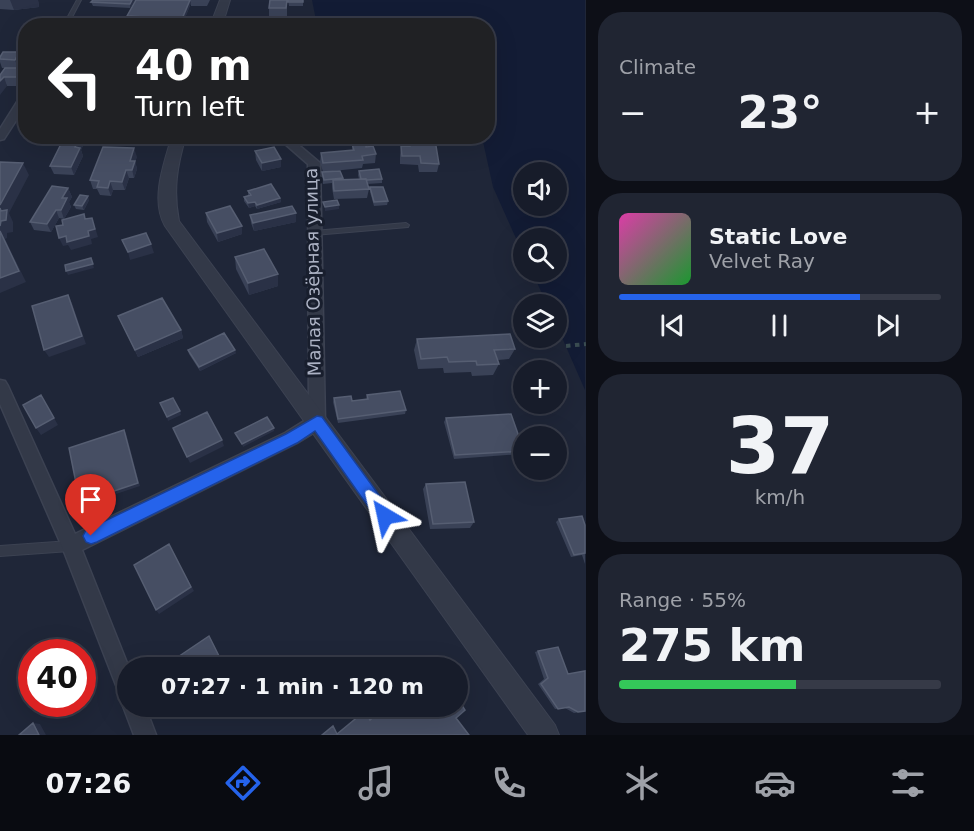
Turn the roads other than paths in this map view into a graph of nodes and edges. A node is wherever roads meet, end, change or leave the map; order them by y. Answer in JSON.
{"nodes":[{"id":1,"x":79,"y":0,"type":"edge"},
{"id":2,"x":225,"y":0,"type":"edge"},
{"id":3,"x":69,"y":18,"type":"edge"},
{"id":4,"x":219,"y":18,"type":"edge"},
{"id":5,"x":18,"y":115,"type":"edge"},
{"id":6,"x":0,"y":137,"type":"edge"},
{"id":7,"x":177,"y":144,"type":"edge"},
{"id":8,"x":291,"y":144,"type":"edge"},
{"id":9,"x":406,"y":225,"type":"dead end"},
{"id":10,"x":314,"y":233,"type":"junction"},
{"id":11,"x":0,"y":386,"type":"edge"},
{"id":12,"x":317,"y":422,"type":"junction"},
{"id":13,"x":71,"y":546,"type":"junction"},
{"id":14,"x":0,"y":551,"type":"edge"},
{"id":15,"x":117,"y":663,"type":"edge"},
{"id":16,"x":138,"y":717,"type":"edge"},
{"id":17,"x":145,"y":735,"type":"edge"},
{"id":18,"x":545,"y":735,"type":"edge"}],
"edges":[{"from":1,"to":3,"type":"lane"},
{"from":2,"to":4,"type":"street"},
{"from":5,"to":6,"type":"street"},
{"from":7,"to":12,"type":"street"},
{"from":8,"to":10,"type":"street","name":"Малая Озёрная улица"},
{"from":9,"to":10,"type":"lane"},
{"from":10,"to":12,"type":"street","name":"Малая Озёрная улица"},
{"from":11,"to":13,"type":"street"},
{"from":12,"to":13,"type":"street"},
{"from":12,"to":18,"type":"street"},
{"from":13,"to":14,"type":"lane"},
{"from":13,"to":15,"type":"street"},
{"from":16,"to":17,"type":"street"}]}
